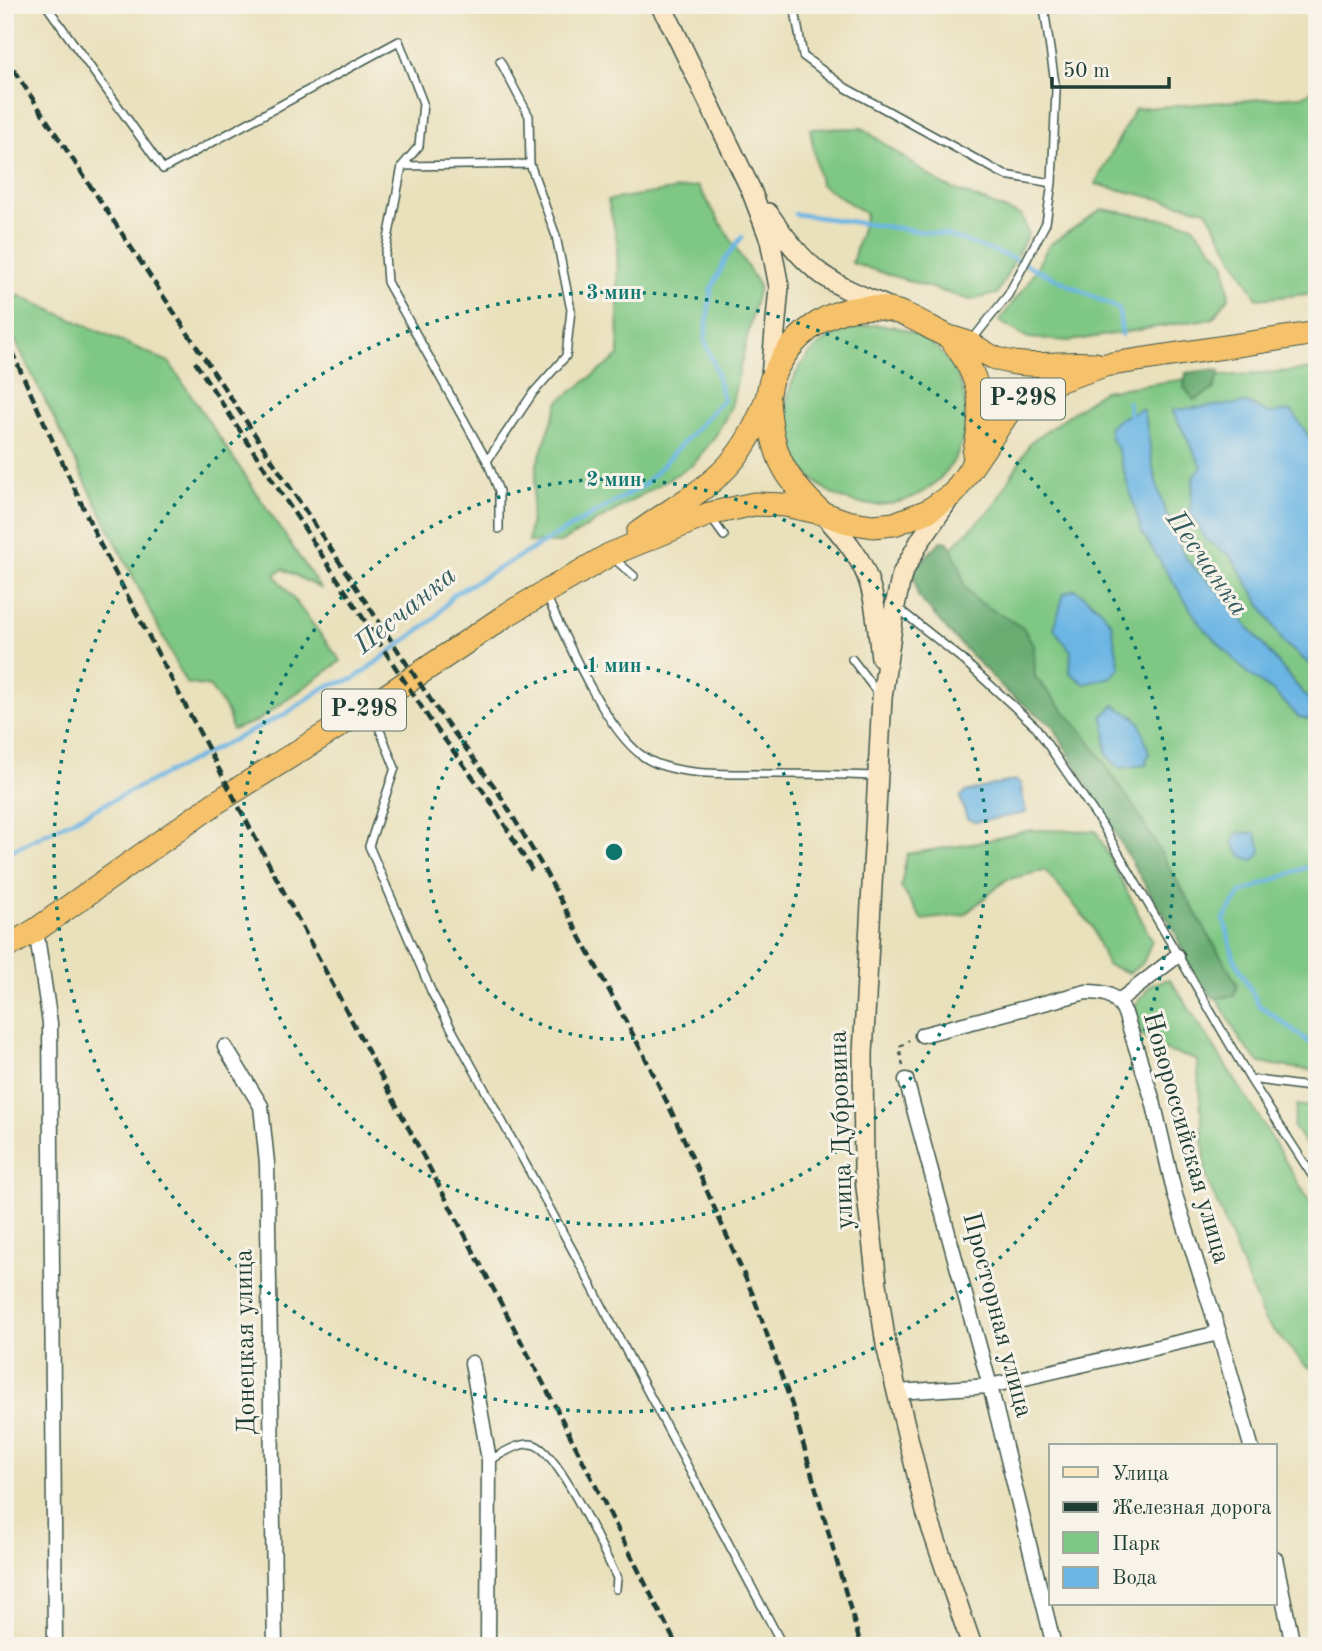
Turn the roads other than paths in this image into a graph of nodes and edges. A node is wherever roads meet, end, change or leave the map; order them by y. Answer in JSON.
{"nodes":[{"id":1,"x":46,"y":5,"type":"edge"},
{"id":2,"x":660,"y":5,"type":"edge"},
{"id":3,"x":794,"y":5,"type":"edge"},
{"id":4,"x":1046,"y":5,"type":"edge"},
{"id":5,"x":669,"y":14,"type":"edge"},
{"id":6,"x":500,"y":61,"type":"dead end"},
{"id":7,"x":530,"y":164,"type":"junction"},
{"id":8,"x":401,"y":166,"type":"junction"},
{"id":9,"x":1052,"y":183,"type":"junction"},
{"id":10,"x":751,"y":190,"type":"junction"},
{"id":11,"x":901,"y":312,"type":"junction"},
{"id":12,"x":1317,"y":333,"type":"edge"},
{"id":13,"x":959,"y":340,"type":"junction"},
{"id":14,"x":1105,"y":365,"type":"junction"},
{"id":15,"x":769,"y":388,"type":"junction"},
{"id":16,"x":487,"y":461,"type":"junction"},
{"id":17,"x":970,"y":471,"type":"junction"},
{"id":18,"x":954,"y":492,"type":"junction"},
{"id":19,"x":822,"y":513,"type":"junction"},
{"id":20,"x":709,"y":514,"type":"junction"},
{"id":21,"x":499,"y":529,"type":"dead end"},
{"id":22,"x":724,"y":536,"type":"dead end"},
{"id":23,"x":609,"y":555,"type":"junction"},
{"id":24,"x":634,"y":576,"type":"dead end"},
{"id":25,"x":544,"y":592,"type":"junction"},
{"id":26,"x":895,"y":606,"type":"junction"},
{"id":27,"x":852,"y":659,"type":"dead end"},
{"id":28,"x":883,"y":691,"type":"junction"},
{"id":29,"x":371,"y":706,"type":"junction"},
{"id":30,"x":876,"y":776,"type":"junction"},
{"id":31,"x":36,"y":930,"type":"junction"},
{"id":32,"x":5,"y":948,"type":"edge"},
{"id":33,"x":1177,"y":956,"type":"junction"},
{"id":34,"x":1119,"y":1001,"type":"junction"},
{"id":35,"x":922,"y":1035,"type":"road end"},
{"id":36,"x":225,"y":1047,"type":"dead end"},
{"id":37,"x":1250,"y":1079,"type":"junction"},
{"id":38,"x":906,"y":1080,"type":"road end"},
{"id":39,"x":1317,"y":1088,"type":"edge"},
{"id":40,"x":1317,"y":1183,"type":"edge"},
{"id":41,"x":1219,"y":1334,"type":"junction"},
{"id":42,"x":472,"y":1363,"type":"dead end"},
{"id":43,"x":990,"y":1386,"type":"junction"},
{"id":44,"x":897,"y":1392,"type":"junction"},
{"id":45,"x":1250,"y":1444,"type":"edge"},
{"id":46,"x":489,"y":1460,"type":"junction"},
{"id":47,"x":1276,"y":1563,"type":"edge"},
{"id":48,"x":617,"y":1588,"type":"dead end"},
{"id":49,"x":55,"y":1646,"type":"edge"},
{"id":50,"x":275,"y":1646,"type":"edge"},
{"id":51,"x":488,"y":1646,"type":"edge"},
{"id":52,"x":783,"y":1646,"type":"edge"},
{"id":53,"x":972,"y":1646,"type":"edge"},
{"id":54,"x":1054,"y":1646,"type":"edge"},
{"id":55,"x":1293,"y":1646,"type":"edge"}],
"edges":[{"from":1,"to":8,"type":"lane"},
{"from":2,"to":5,"type":"main road"},
{"from":3,"to":9,"type":"lane"},
{"from":4,"to":9,"type":"lane"},
{"from":5,"to":10,"type":"main road"},
{"from":6,"to":7,"type":"lane"},
{"from":7,"to":8,"type":"lane"},
{"from":7,"to":16,"type":"lane"},
{"from":8,"to":16,"type":"lane"},
{"from":9,"to":13,"type":"lane"},
{"from":10,"to":11,"type":"main road"},
{"from":10,"to":15,"type":"main road"},
{"from":11,"to":13,"type":"highway","number":"Р-298"},
{"from":11,"to":15,"type":"highway","number":"Р-298"},
{"from":12,"to":14,"type":"highway","number":"Р-298"},
{"from":13,"to":14,"type":"highway","number":"Р-298"},
{"from":13,"to":17,"type":"highway","number":"Р-298"},
{"from":14,"to":17,"type":"highway","number":"Р-298"},
{"from":15,"to":19,"type":"highway","number":"Р-298"},
{"from":15,"to":23,"type":"highway","number":"Р-298"},
{"from":16,"to":21,"type":"lane"},
{"from":17,"to":18,"type":"highway","number":"Р-298"},
{"from":18,"to":19,"type":"highway","number":"Р-298"},
{"from":18,"to":26,"type":"main road"},
{"from":19,"to":20,"type":"highway","number":"Р-298"},
{"from":19,"to":28,"type":"main road"},
{"from":20,"to":22,"type":"lane"},
{"from":20,"to":23,"type":"highway","number":"Р-298"},
{"from":23,"to":24,"type":"lane"},
{"from":23,"to":25,"type":"highway","number":"Р-298"},
{"from":25,"to":29,"type":"highway","number":"Р-298"},
{"from":25,"to":30,"type":"lane"},
{"from":26,"to":28,"type":"main road"},
{"from":26,"to":33,"type":"lane"},
{"from":27,"to":28,"type":"lane"},
{"from":28,"to":30,"type":"main road","name":"улица Дубровина"},
{"from":29,"to":31,"type":"highway","number":"Р-298"},
{"from":29,"to":52,"type":"lane"},
{"from":30,"to":44,"type":"main road","name":"улица Дубровина"},
{"from":31,"to":32,"type":"highway","number":"Р-298"},
{"from":31,"to":49,"type":"street"},
{"from":33,"to":34,"type":"street"},
{"from":33,"to":37,"type":"lane"},
{"from":34,"to":35,"type":"street","name":"Новороссийская улица"},
{"from":34,"to":41,"type":"street","name":"Новороссийская улица"},
{"from":36,"to":50,"type":"street","name":"Донецкая улица"},
{"from":37,"to":39,"type":"lane"},
{"from":37,"to":40,"type":"lane"},
{"from":38,"to":43,"type":"street","name":"Просторная улица"},
{"from":41,"to":43,"type":"street"},
{"from":41,"to":45,"type":"street","name":"Новороссийская улица"},
{"from":42,"to":46,"type":"street"},
{"from":43,"to":44,"type":"street"},
{"from":43,"to":54,"type":"street","name":"Просторная улица"},
{"from":44,"to":53,"type":"main road","name":"улица Дубровина"},
{"from":46,"to":48,"type":"lane"},
{"from":46,"to":51,"type":"street"},
{"from":47,"to":55,"type":"street"}]}
